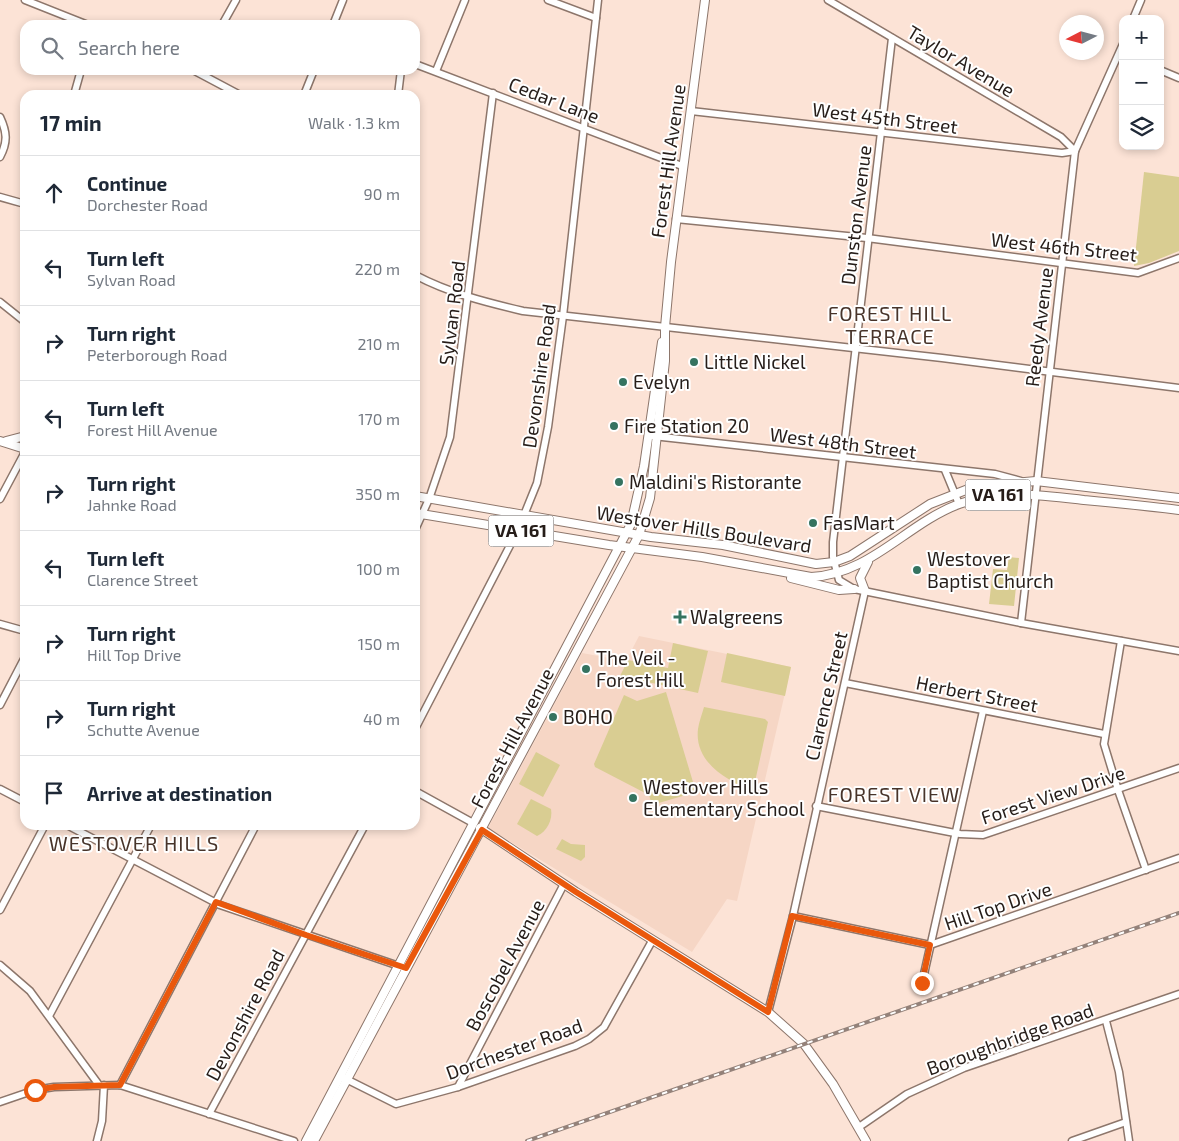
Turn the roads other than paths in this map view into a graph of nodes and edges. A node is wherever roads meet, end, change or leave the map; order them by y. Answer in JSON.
{"nodes":[{"id":1,"x":25,"y":0,"type":"edge"},
{"id":2,"x":236,"y":0,"type":"edge"},
{"id":3,"x":342,"y":0,"type":"edge"},
{"id":4,"x":464,"y":0,"type":"edge"},
{"id":5,"x":548,"y":0,"type":"edge"},
{"id":6,"x":598,"y":0,"type":"edge"},
{"id":7,"x":706,"y":0,"type":"edge"},
{"id":8,"x":828,"y":0,"type":"edge"},
{"id":9,"x":1141,"y":0,"type":"edge"},
{"id":10,"x":1135,"y":15,"type":"edge"},
{"id":11,"x":596,"y":18,"type":"junction"},
{"id":12,"x":75,"y":20,"type":"edge"},
{"id":13,"x":225,"y":20,"type":"edge"},
{"id":14,"x":335,"y":20,"type":"edge"},
{"id":15,"x":892,"y":38,"type":"junction"},
{"id":16,"x":1119,"y":57,"type":"edge"},
{"id":17,"x":420,"y":66,"type":"edge"},
{"id":18,"x":436,"y":71,"type":"junction"},
{"id":19,"x":1164,"y":72,"type":"edge"},
{"id":20,"x":80,"y":75,"type":"edge"},
{"id":21,"x":203,"y":75,"type":"edge"},
{"id":22,"x":312,"y":75,"type":"edge"},
{"id":23,"x":400,"y":75,"type":"edge"},
{"id":24,"x":1179,"y":78,"type":"edge"},
{"id":25,"x":75,"y":90,"type":"edge"},
{"id":26,"x":231,"y":90,"type":"edge"},
{"id":27,"x":306,"y":90,"type":"edge"},
{"id":28,"x":399,"y":90,"type":"edge"},
{"id":29,"x":494,"y":93,"type":"junction"},
{"id":30,"x":691,"y":111,"type":"junction"},
{"id":31,"x":0,"y":117,"type":"edge"},
{"id":32,"x":583,"y":127,"type":"junction"},
{"id":33,"x":881,"y":132,"type":"junction"},
{"id":34,"x":1075,"y":151,"type":"junction"},
{"id":35,"x":0,"y":157,"type":"edge"},
{"id":36,"x":682,"y":166,"type":"junction"},
{"id":37,"x":0,"y":197,"type":"edge"},
{"id":38,"x":20,"y":203,"type":"edge"},
{"id":39,"x":676,"y":219,"type":"junction"},
{"id":40,"x":867,"y":238,"type":"junction"},
{"id":41,"x":1179,"y":258,"type":"edge"},
{"id":42,"x":1062,"y":265,"type":"junction"},
{"id":43,"x":420,"y":278,"type":"edge"},
{"id":44,"x":469,"y":298,"type":"junction"},
{"id":45,"x":0,"y":302,"type":"edge"},
{"id":46,"x":563,"y":316,"type":"junction"},
{"id":47,"x":20,"y":318,"type":"edge"},
{"id":48,"x":665,"y":328,"type":"junction"},
{"id":49,"x":856,"y":350,"type":"junction"},
{"id":50,"x":1049,"y":373,"type":"junction"},
{"id":51,"x":1179,"y":388,"type":"edge"},
{"id":52,"x":653,"y":436,"type":"junction"},
{"id":53,"x":20,"y":437,"type":"edge"},
{"id":54,"x":1,"y":440,"type":"edge"},
{"id":55,"x":20,"y":448,"type":"edge"},
{"id":56,"x":843,"y":458,"type":"junction"},
{"id":57,"x":20,"y":460,"type":"edge"},
{"id":58,"x":945,"y":470,"type":"junction"},
{"id":59,"x":1021,"y":481,"type":"junction"},
{"id":60,"x":1036,"y":481,"type":"junction"},
{"id":61,"x":956,"y":493,"type":"junction"},
{"id":62,"x":1035,"y":494,"type":"junction"},
{"id":63,"x":420,"y":497,"type":"edge"},
{"id":64,"x":1179,"y":498,"type":"edge"},
{"id":65,"x":0,"y":499,"type":"edge"},
{"id":66,"x":429,"y":499,"type":"junction"},
{"id":67,"x":959,"y":504,"type":"junction"},
{"id":68,"x":1179,"y":510,"type":"edge"},
{"id":69,"x":420,"y":512,"type":"edge"},
{"id":70,"x":420,"y":513,"type":"edge"},
{"id":71,"x":524,"y":515,"type":"junction"},
{"id":72,"x":518,"y":530,"type":"junction"},
{"id":73,"x":626,"y":533,"type":"junction"},
{"id":74,"x":639,"y":535,"type":"junction"},
{"id":75,"x":620,"y":546,"type":"junction"},
{"id":76,"x":632,"y":547,"type":"junction"},
{"id":77,"x":870,"y":560,"type":"junction"},
{"id":78,"x":834,"y":562,"type":"junction"},
{"id":79,"x":780,"y":573,"type":"junction"},
{"id":80,"x":836,"y":574,"type":"junction"},
{"id":81,"x":854,"y":589,"type":"junction"},
{"id":82,"x":865,"y":591,"type":"junction"},
{"id":83,"x":1021,"y":623,"type":"junction"},
{"id":84,"x":0,"y":624,"type":"edge"},
{"id":85,"x":20,"y":630,"type":"edge"},
{"id":86,"x":1121,"y":641,"type":"junction"},
{"id":87,"x":1179,"y":652,"type":"edge"},
{"id":88,"x":20,"y":667,"type":"edge"},
{"id":89,"x":845,"y":683,"type":"junction"},
{"id":90,"x":0,"y":705,"type":"edge"},
{"id":91,"x":983,"y":711,"type":"junction"},
{"id":92,"x":420,"y":719,"type":"edge"},
{"id":93,"x":1104,"y":734,"type":"junction"},
{"id":94,"x":1179,"y":768,"type":"edge"},
{"id":95,"x":0,"y":789,"type":"edge"},
{"id":96,"x":1118,"y":790,"type":"junction"},
{"id":97,"x":420,"y":795,"type":"edge"},
{"id":98,"x":20,"y":799,"type":"edge"},
{"id":99,"x":816,"y":806,"type":"junction"},
{"id":100,"x":473,"y":823,"type":"junction"},
{"id":101,"x":42,"y":830,"type":"edge"},
{"id":102,"x":76,"y":830,"type":"edge"},
{"id":103,"x":148,"y":830,"type":"edge"},
{"id":104,"x":253,"y":830,"type":"edge"},
{"id":105,"x":361,"y":830,"type":"edge"},
{"id":106,"x":482,"y":830,"type":"junction"},
{"id":107,"x":955,"y":833,"type":"junction"},
{"id":108,"x":1179,"y":858,"type":"edge"},
{"id":109,"x":133,"y":860,"type":"junction"},
{"id":110,"x":1146,"y":870,"type":"junction"},
{"id":111,"x":564,"y":884,"type":"junction"},
{"id":112,"x":216,"y":902,"type":"junction"},
{"id":113,"x":0,"y":910,"type":"edge"},
{"id":114,"x":792,"y":916,"type":"junction"},
{"id":115,"x":306,"y":935,"type":"junction"},
{"id":116,"x":652,"y":940,"type":"junction"},
{"id":117,"x":930,"y":945,"type":"junction"},
{"id":118,"x":0,"y":965,"type":"edge"},
{"id":119,"x":402,"y":967,"type":"junction"},
{"id":120,"x":922,"y":983,"type":"dead end"},
{"id":121,"x":1179,"y":994,"type":"edge"},
{"id":122,"x":768,"y":1012,"type":"junction"},
{"id":123,"x":49,"y":1016,"type":"junction"},
{"id":124,"x":1106,"y":1021,"type":"junction"},
{"id":125,"x":343,"y":1078,"type":"junction"},
{"id":126,"x":101,"y":1085,"type":"junction"},
{"id":127,"x":120,"y":1085,"type":"junction"},
{"id":128,"x":458,"y":1087,"type":"junction"},
{"id":129,"x":0,"y":1102,"type":"edge"},
{"id":130,"x":209,"y":1114,"type":"junction"},
{"id":131,"x":1126,"y":1122,"type":"junction"},
{"id":132,"x":859,"y":1127,"type":"junction"},
{"id":133,"x":98,"y":1141,"type":"edge"},
{"id":134,"x":294,"y":1141,"type":"edge"},
{"id":135,"x":306,"y":1141,"type":"edge"},
{"id":136,"x":314,"y":1141,"type":"edge"},
{"id":137,"x":866,"y":1141,"type":"edge"},
{"id":138,"x":1072,"y":1141,"type":"edge"},
{"id":139,"x":1129,"y":1141,"type":"edge"}],
"edges":[{"from":1,"to":12,"type":"street"},
{"from":2,"to":13,"type":"street"},
{"from":3,"to":14,"type":"street"},
{"from":4,"to":18,"type":"street"},
{"from":5,"to":11,"type":"street"},
{"from":6,"to":11,"type":"street","name":"Devonshire Road"},
{"from":7,"to":30,"type":"main road","name":"Forest Hill Avenue"},
{"from":8,"to":15,"type":"street","name":"Taylor Avenue"},
{"from":9,"to":10,"type":"street"},
{"from":11,"to":32,"type":"street","name":"Devonshire Road"},
{"from":15,"to":33,"type":"street","name":"Dunston Avenue"},
{"from":15,"to":34,"type":"street","name":"Taylor Avenue"},
{"from":16,"to":34,"type":"street","name":"Reedy Avenue"},
{"from":17,"to":18,"type":"street","name":"Cedar Lane"},
{"from":18,"to":29,"type":"street","name":"Cedar Lane"},
{"from":19,"to":24,"type":"street"},
{"from":20,"to":25,"type":"street"},
{"from":21,"to":26,"type":"street"},
{"from":22,"to":27,"type":"street"},
{"from":23,"to":28,"type":"street"},
{"from":29,"to":32,"type":"street","name":"Cedar Lane"},
{"from":29,"to":44,"type":"street","name":"Sylvan Road"},
{"from":30,"to":33,"type":"street","name":"West 45th Street"},
{"from":30,"to":36,"type":"main road","name":"Forest Hill Avenue"},
{"from":31,"to":35,"type":"street"},
{"from":32,"to":36,"type":"street","name":"Cedar Lane"},
{"from":32,"to":46,"type":"street","name":"Devonshire Road"},
{"from":33,"to":34,"type":"street","name":"West 45th Street"},
{"from":33,"to":40,"type":"street","name":"Dunston Avenue"},
{"from":34,"to":42,"type":"street","name":"Reedy Avenue"},
{"from":36,"to":39,"type":"main road","name":"Forest Hill Avenue"},
{"from":37,"to":38,"type":"street"},
{"from":39,"to":40,"type":"street","name":"West 46th Street"},
{"from":39,"to":48,"type":"main road","name":"Forest Hill Avenue"},
{"from":40,"to":42,"type":"street","name":"West 46th Street"},
{"from":40,"to":49,"type":"street","name":"Dunston Avenue"},
{"from":41,"to":42,"type":"street","name":"West 46th Street"},
{"from":42,"to":50,"type":"street","name":"Reedy Avenue"},
{"from":43,"to":44,"type":"street"},
{"from":44,"to":46,"type":"street"},
{"from":44,"to":66,"type":"street","name":"Sylvan Road"},
{"from":45,"to":47,"type":"street"},
{"from":46,"to":48,"type":"street"},
{"from":46,"to":71,"type":"street","name":"Devonshire Road"},
{"from":48,"to":49,"type":"street"},
{"from":48,"to":52,"type":"main road","name":"Forest Hill Avenue"},
{"from":49,"to":50,"type":"street"},
{"from":49,"to":56,"type":"street","name":"Dunston Avenue"},
{"from":50,"to":51,"type":"street"},
{"from":50,"to":60,"type":"street","name":"Reedy Avenue"},
{"from":52,"to":56,"type":"street","name":"West 48th Street"},
{"from":52,"to":73,"type":"main road","name":"Forest Hill Avenue"},
{"from":52,"to":74,"type":"main road","name":"Forest Hill Avenue"},
{"from":53,"to":54,"type":"main road"},
{"from":54,"to":55,"type":"main road"},
{"from":56,"to":58,"type":"street","name":"West 48th Street"},
{"from":56,"to":78,"type":"street","name":"Dunston Avenue"},
{"from":57,"to":65,"type":"street"},
{"from":58,"to":59,"type":"street","name":"West 48th Street"},
{"from":58,"to":61,"type":"street"},
{"from":59,"to":60,"type":"main road","name":"Westover Hills Boulevard","number":"VA 161"},
{"from":59,"to":61,"type":"main road","name":"Westover Hills Boulevard","number":"VA 161"},
{"from":60,"to":62,"type":"street","name":"Reedy Avenue"},
{"from":60,"to":64,"type":"main road","name":"Westover Hills Boulevard","number":"VA 161"},
{"from":61,"to":67,"type":"street"},
{"from":61,"to":78,"type":"main road","name":"Westover Hills Boulevard","number":"VA 161"},
{"from":62,"to":67,"type":"main road","name":"Westover Hills Boulevard","number":"VA 161"},
{"from":62,"to":68,"type":"main road","name":"Westover Hills Boulevard","number":"VA 161"},
{"from":62,"to":83,"type":"street","name":"Reedy Avenue"},
{"from":63,"to":66,"type":"main road","name":"Westover Hills Boulevard","number":"VA 161"},
{"from":66,"to":69,"type":"street","name":"Sylvan Road"},
{"from":66,"to":71,"type":"main road","name":"Westover Hills Boulevard","number":"VA 161"},
{"from":67,"to":77,"type":"main road","name":"Westover Hills Boulevard","number":"VA 161"},
{"from":70,"to":72,"type":"main road","name":"Westover Hills Boulevard","number":"VA 161"},
{"from":71,"to":72,"type":"street","name":"Devonshire Road"},
{"from":71,"to":73,"type":"main road","name":"Westover Hills Boulevard","number":"VA 161"},
{"from":72,"to":75,"type":"main road","name":"Westover Hills Boulevard","number":"VA 161"},
{"from":72,"to":92,"type":"street","name":"Devonshire Road"},
{"from":73,"to":74,"type":"main road","name":"Westover Hills Boulevard","number":"VA 161"},
{"from":73,"to":75,"type":"main road","name":"Forest Hill Avenue"},
{"from":74,"to":76,"type":"main road","name":"Forest Hill Avenue"},
{"from":74,"to":78,"type":"main road","name":"Westover Hills Boulevard","number":"VA 161"},
{"from":75,"to":76,"type":"main road","name":"Westover Hills Boulevard","number":"VA 161"},
{"from":75,"to":100,"type":"main road","name":"Forest Hill Avenue"},
{"from":76,"to":79,"type":"main road","name":"Westover Hills Boulevard","number":"VA 161"},
{"from":76,"to":106,"type":"main road","name":"Forest Hill Avenue"},
{"from":77,"to":80,"type":"main road","name":"Westover Hills Boulevard","number":"VA 161"},
{"from":77,"to":82,"type":"main road"},
{"from":78,"to":80,"type":"street","name":"Dunston Avenue"},
{"from":79,"to":80,"type":"main road","name":"Westover Hills Boulevard","number":"VA 161"},
{"from":79,"to":81,"type":"main road"},
{"from":80,"to":81,"type":"street"},
{"from":81,"to":82,"type":"street"},
{"from":82,"to":83,"type":"street"},
{"from":82,"to":89,"type":"street","name":"Clarence Street"},
{"from":83,"to":86,"type":"street"},
{"from":84,"to":85,"type":"street"},
{"from":86,"to":87,"type":"street"},
{"from":86,"to":93,"type":"street"},
{"from":88,"to":90,"type":"street"},
{"from":89,"to":91,"type":"street","name":"Herbert Street"},
{"from":89,"to":99,"type":"street","name":"Clarence Street"},
{"from":91,"to":93,"type":"street","name":"Herbert Street"},
{"from":91,"to":107,"type":"street"},
{"from":93,"to":96,"type":"street"},
{"from":94,"to":96,"type":"street","name":"Forest View Drive"},
{"from":95,"to":98,"type":"street"},
{"from":96,"to":107,"type":"street","name":"Forest View Drive"},
{"from":96,"to":110,"type":"street"},
{"from":97,"to":100,"type":"street"},
{"from":99,"to":107,"type":"street","name":"Forest View Drive"},
{"from":99,"to":114,"type":"street","name":"Clarence Street"},
{"from":100,"to":106,"type":"main road"},
{"from":100,"to":119,"type":"main road","name":"Forest Hill Avenue"},
{"from":101,"to":113,"type":"street"},
{"from":102,"to":109,"type":"street"},
{"from":103,"to":109,"type":"street"},
{"from":104,"to":112,"type":"street"},
{"from":105,"to":115,"type":"street","name":"Devonshire Road"},
{"from":106,"to":111,"type":"main road"},
{"from":106,"to":119,"type":"main road","name":"Forest Hill Avenue"},
{"from":107,"to":117,"type":"street"},
{"from":108,"to":110,"type":"street","name":"Hill Top Drive"},
{"from":109,"to":112,"type":"street"},
{"from":109,"to":123,"type":"street"},
{"from":110,"to":117,"type":"street","name":"Hill Top Drive"},
{"from":111,"to":116,"type":"main road"},
{"from":111,"to":128,"type":"street","name":"Boscobel Avenue"},
{"from":112,"to":115,"type":"street"},
{"from":112,"to":127,"type":"street"},
{"from":114,"to":117,"type":"street","name":"Hill Top Drive"},
{"from":114,"to":122,"type":"street","name":"Clarence Street"},
{"from":115,"to":119,"type":"street"},
{"from":115,"to":130,"type":"street","name":"Devonshire Road"},
{"from":116,"to":122,"type":"main road"},
{"from":116,"to":128,"type":"street","name":"Dorchester Road"},
{"from":117,"to":120,"type":"street"},
{"from":118,"to":123,"type":"street"},
{"from":119,"to":125,"type":"main road","name":"Forest Hill Avenue"},
{"from":121,"to":124,"type":"street","name":"Boroughbridge Road"},
{"from":122,"to":132,"type":"main road"},
{"from":123,"to":126,"type":"street"},
{"from":124,"to":131,"type":"street"},
{"from":124,"to":132,"type":"street","name":"Boroughbridge Road"},
{"from":125,"to":128,"type":"street","name":"Dorchester Road"},
{"from":125,"to":135,"type":"main road","name":"Forest Hill Avenue"},
{"from":125,"to":136,"type":"main road","name":"Forest Hill Avenue"},
{"from":126,"to":127,"type":"street"},
{"from":126,"to":129,"type":"street"},
{"from":126,"to":133,"type":"street"},
{"from":127,"to":130,"type":"street"},
{"from":130,"to":134,"type":"street"},
{"from":131,"to":138,"type":"street"},
{"from":131,"to":139,"type":"street"},
{"from":132,"to":137,"type":"main road"}]}
